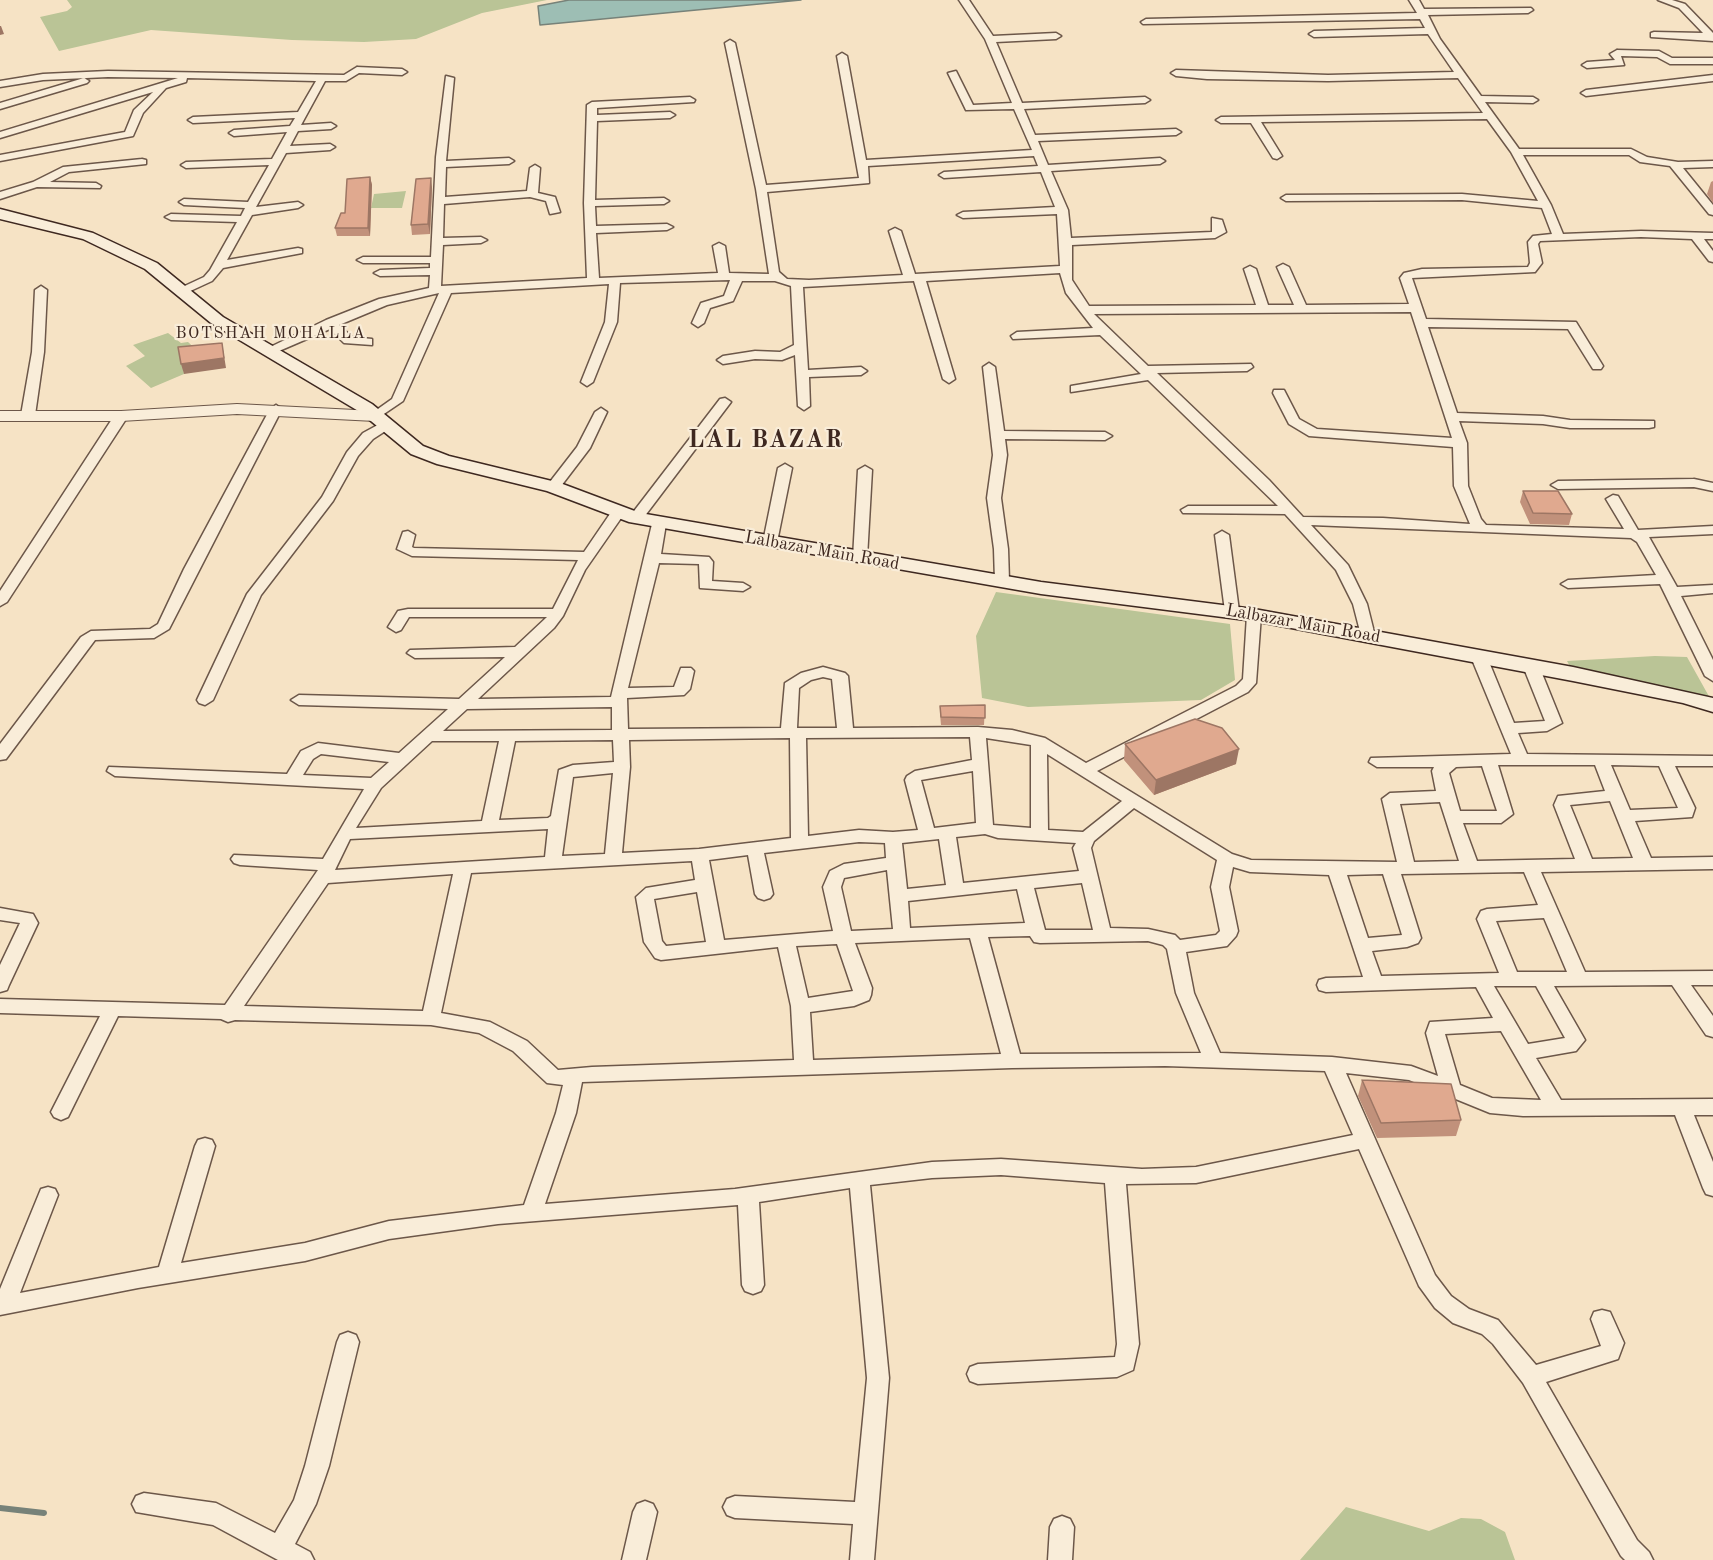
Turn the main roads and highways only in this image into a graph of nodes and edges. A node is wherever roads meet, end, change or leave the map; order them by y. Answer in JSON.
{"nodes":[{"id":1,"x":0,"y":214,"type":"edge"},
{"id":2,"x":1713,"y":705,"type":"edge"}],
"edges":[{"from":1,"to":2,"type":"main road","name":"Lalbazar Main Road"}]}
